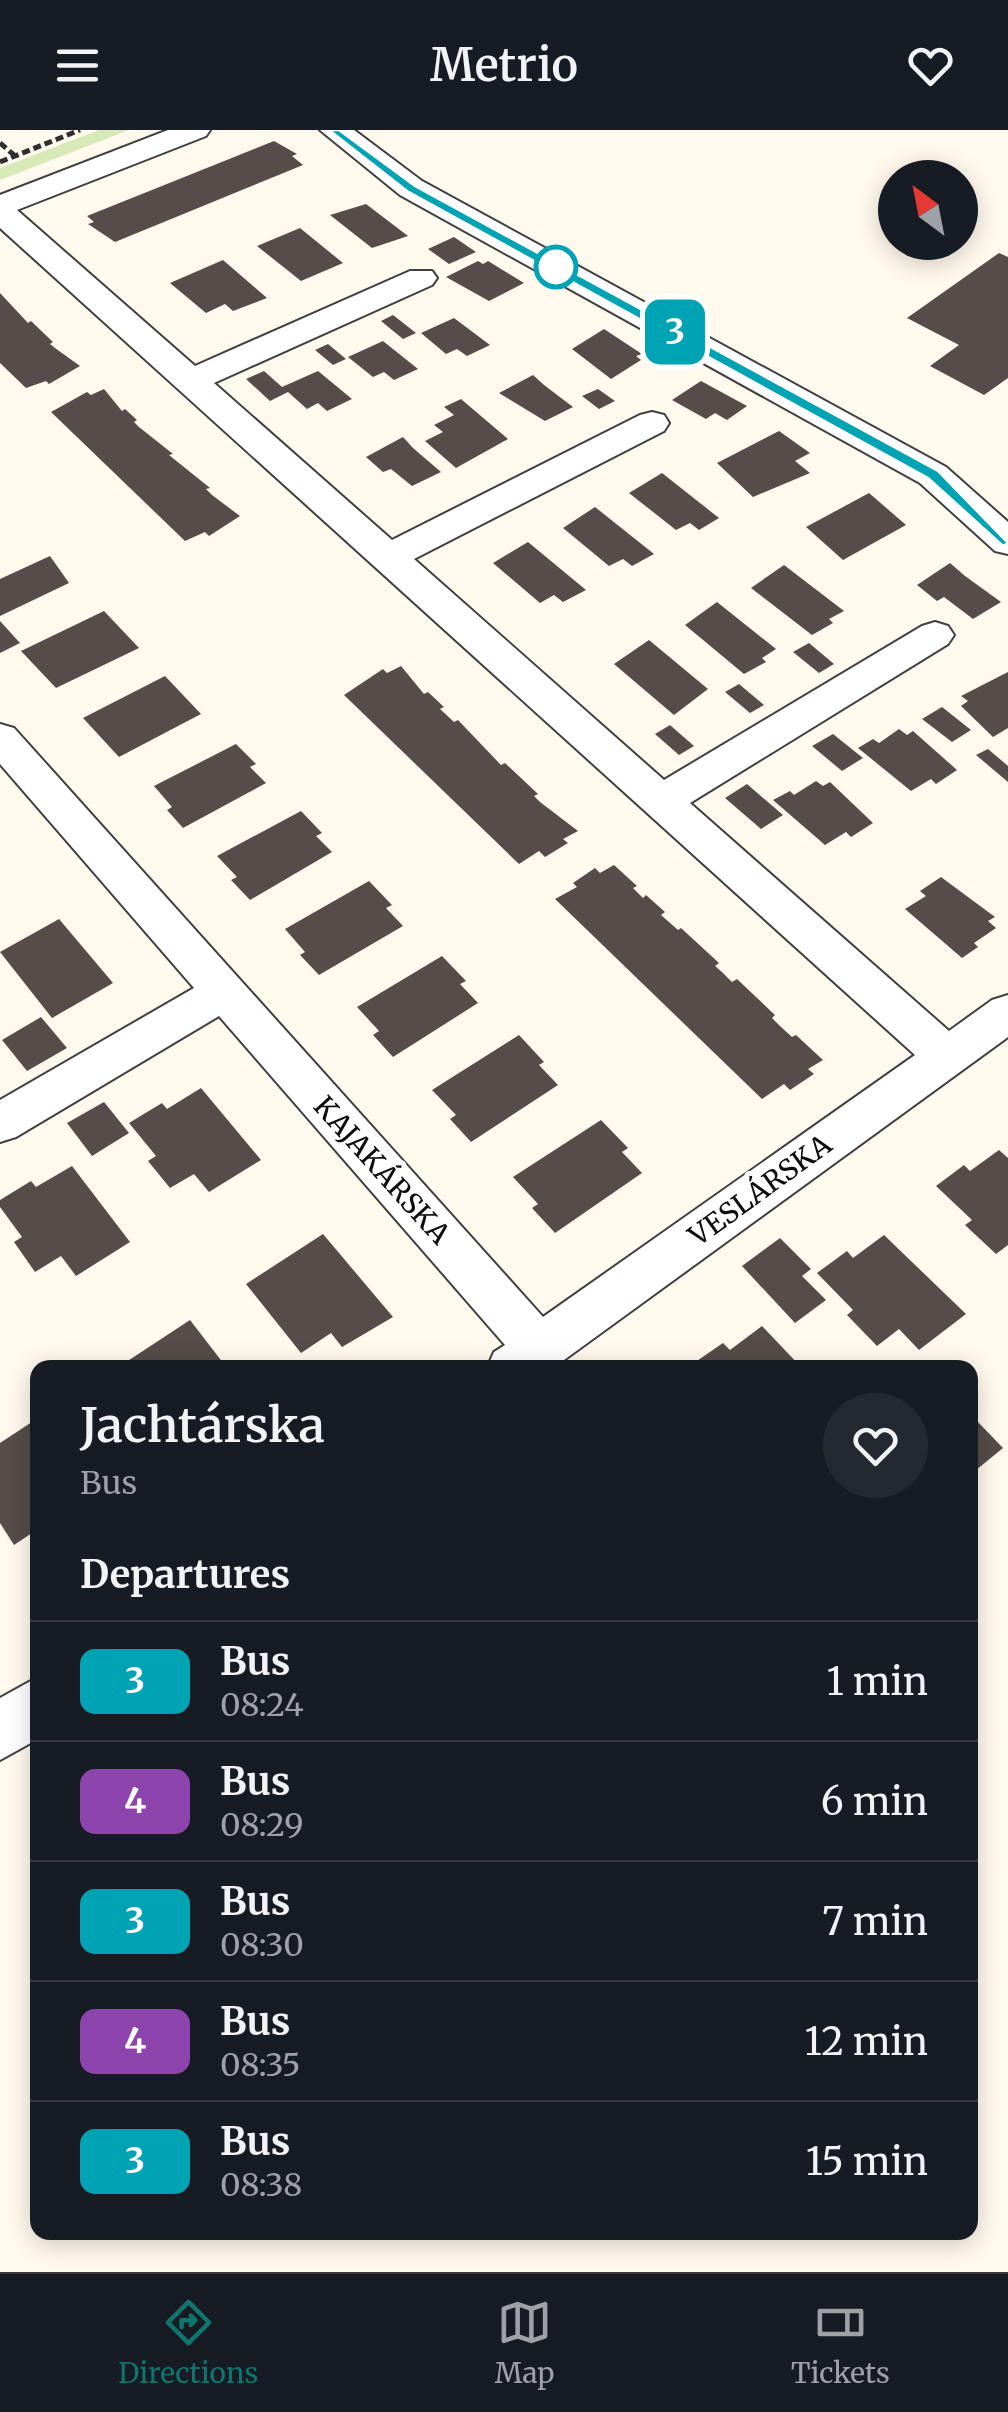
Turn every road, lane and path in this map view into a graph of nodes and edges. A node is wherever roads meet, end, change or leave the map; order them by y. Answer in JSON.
{"nodes":[{"id":1,"x":80,"y":130,"type":"edge"},
{"id":2,"x":196,"y":130,"type":"edge"},
{"id":3,"x":335,"y":130,"type":"edge"},
{"id":4,"x":0,"y":143,"type":"edge"},
{"id":5,"x":16,"y":156,"type":"junction"},
{"id":6,"x":0,"y":162,"type":"edge"},
{"id":7,"x":31,"y":168,"type":"dead end"},
{"id":8,"x":0,"y":209,"type":"edge"},
{"id":9,"x":421,"y":278,"type":"dead end"},
{"id":10,"x":190,"y":381,"type":"junction"},
{"id":11,"x":652,"y":423,"type":"dead end"},
{"id":12,"x":1008,"y":542,"type":"edge"},
{"id":13,"x":388,"y":557,"type":"junction"},
{"id":14,"x":935,"y":635,"type":"dead end"},
{"id":15,"x":2,"y":745,"type":"edge"},
{"id":16,"x":661,"y":801,"type":"junction"},
{"id":17,"x":224,"y":992,"type":"junction"},
{"id":18,"x":1008,"y":1013,"type":"edge"},
{"id":19,"x":947,"y":1056,"type":"junction"},
{"id":20,"x":0,"y":1122,"type":"edge"},
{"id":21,"x":526,"y":1358,"type":"edge"},
{"id":22,"x":30,"y":1711,"type":"edge"},
{"id":23,"x":0,"y":1732,"type":"edge"}],
"edges":[{"from":1,"to":5,"type":"path"},
{"from":2,"to":8,"type":"street"},
{"from":3,"to":12,"type":"street"},
{"from":4,"to":5,"type":"path"},
{"from":5,"to":6,"type":"path"},
{"from":5,"to":7,"type":"path"},
{"from":8,"to":10,"type":"street"},
{"from":9,"to":10,"type":"street"},
{"from":10,"to":13,"type":"street"},
{"from":11,"to":13,"type":"street"},
{"from":13,"to":16,"type":"street"},
{"from":14,"to":16,"type":"street"},
{"from":15,"to":17,"type":"street","name":"KAJAKÁRSKA"},
{"from":16,"to":19,"type":"street"},
{"from":17,"to":20,"type":"street"},
{"from":17,"to":21,"type":"street","name":"KAJAKÁRSKA"},
{"from":18,"to":19,"type":"street","name":"VESLÁRSKA"},
{"from":19,"to":21,"type":"street","name":"VESLÁRSKA"},
{"from":22,"to":23,"type":"street"}]}
